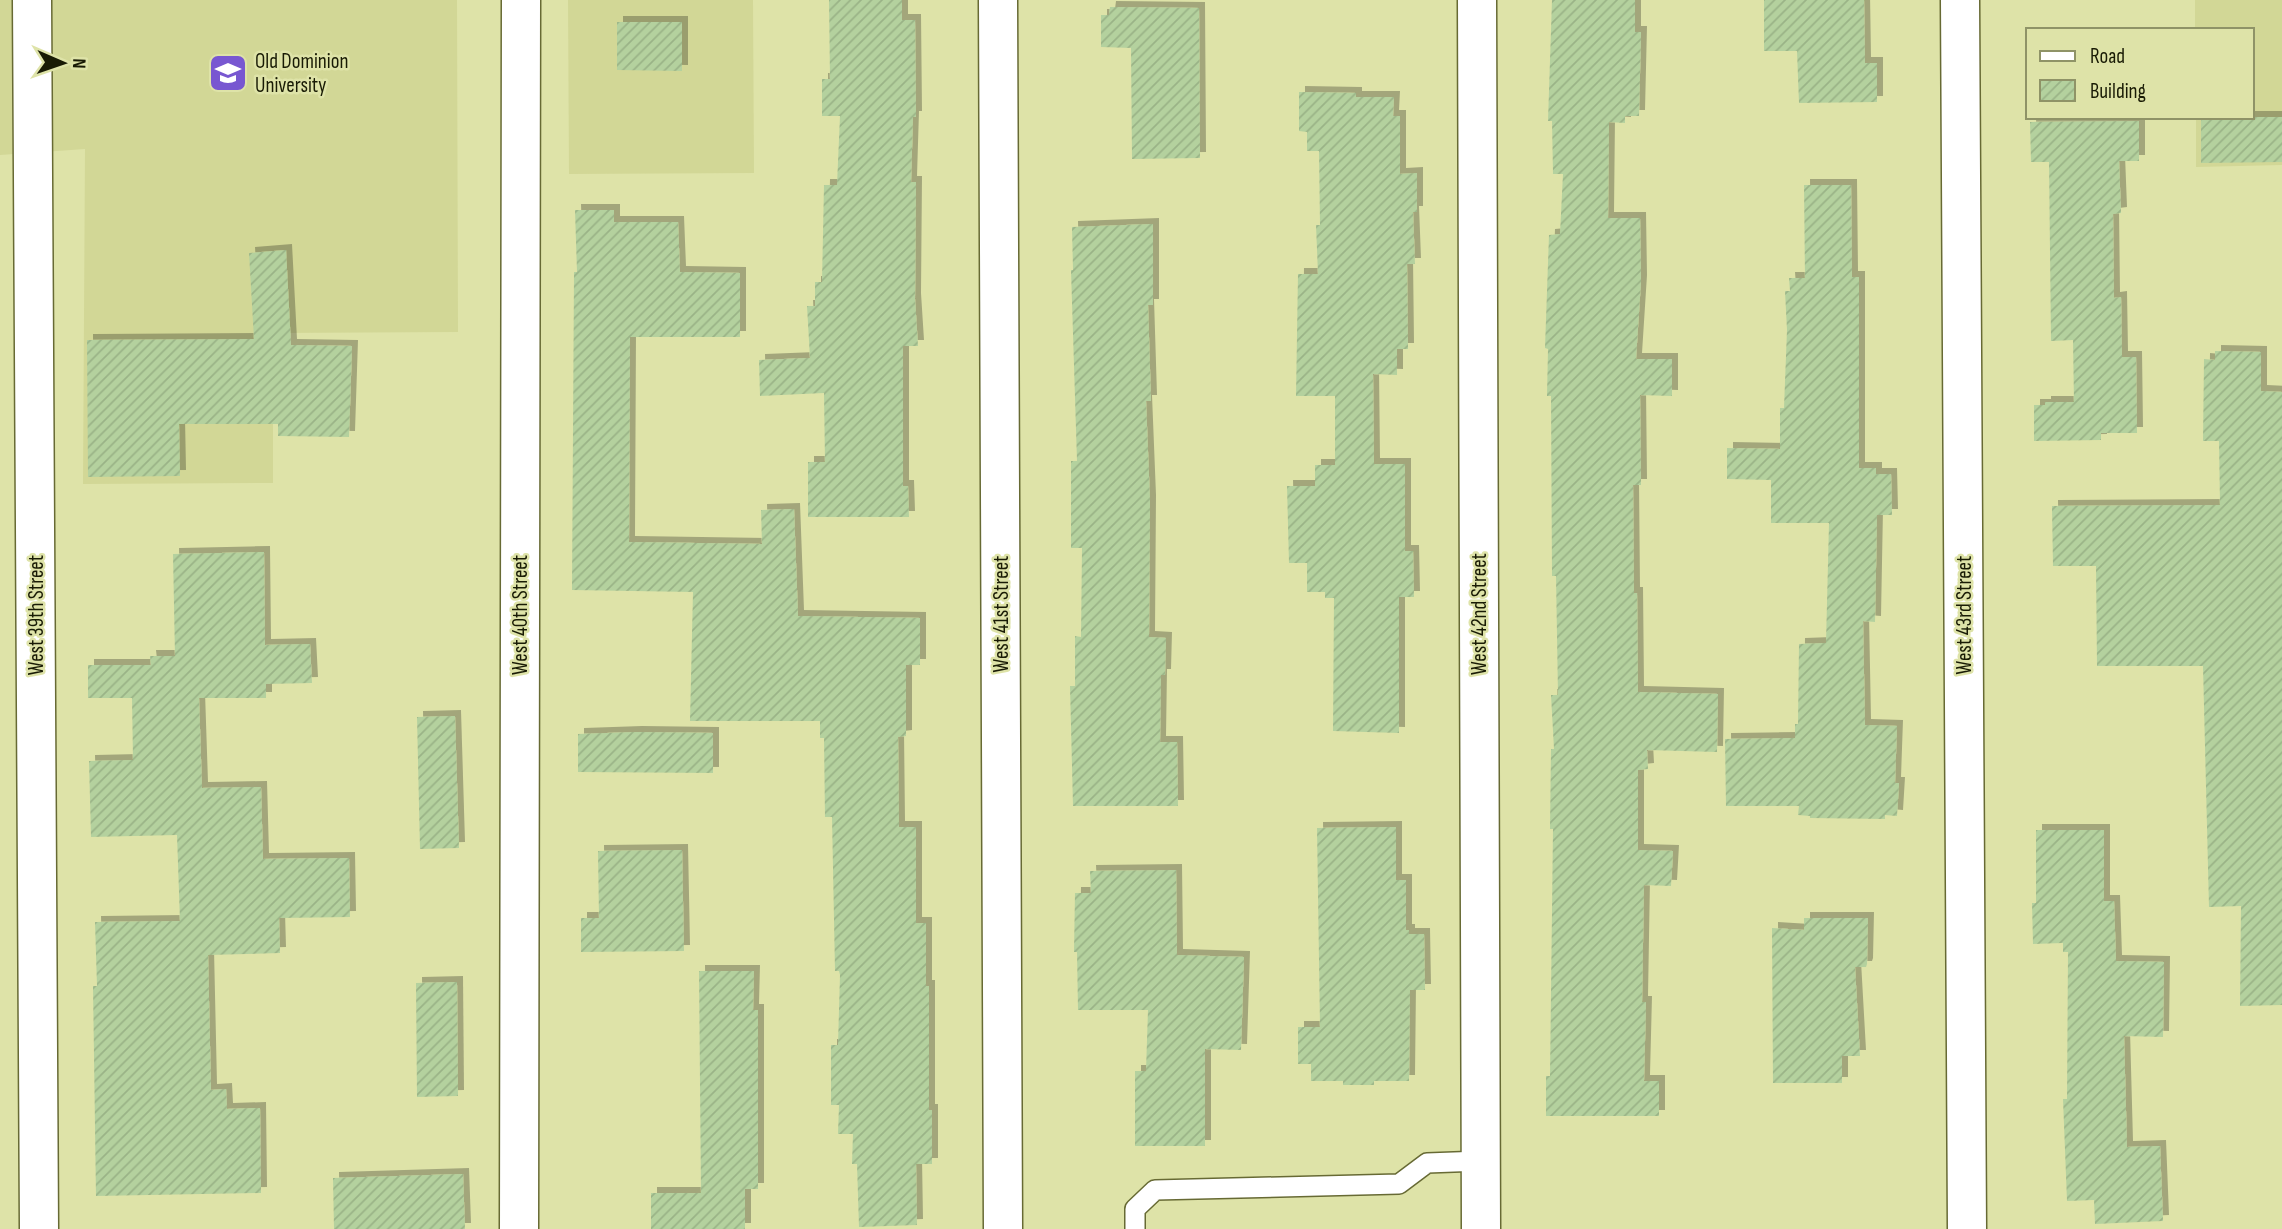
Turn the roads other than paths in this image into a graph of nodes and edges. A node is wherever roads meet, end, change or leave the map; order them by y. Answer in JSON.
{"nodes":[{"id":1,"x":32,"y":0,"type":"edge"},
{"id":2,"x":521,"y":0,"type":"edge"},
{"id":3,"x":998,"y":0,"type":"edge"},
{"id":4,"x":1477,"y":0,"type":"edge"},
{"id":5,"x":1960,"y":0,"type":"edge"},
{"id":6,"x":1481,"y":1161,"type":"junction"},
{"id":7,"x":39,"y":1229,"type":"edge"},
{"id":8,"x":519,"y":1229,"type":"edge"},
{"id":9,"x":1003,"y":1229,"type":"edge"},
{"id":10,"x":1135,"y":1229,"type":"edge"},
{"id":11,"x":1481,"y":1229,"type":"edge"},
{"id":12,"x":1967,"y":1229,"type":"edge"}],
"edges":[{"from":1,"to":7,"type":"street","name":"West 39th Street"},
{"from":2,"to":8,"type":"street","name":"West 40th Street"},
{"from":3,"to":9,"type":"street","name":"West 41st Street"},
{"from":4,"to":6,"type":"street","name":"West 42nd Street"},
{"from":5,"to":12,"type":"street","name":"West 43rd Street"},
{"from":6,"to":10,"type":"lane"},
{"from":6,"to":11,"type":"street","name":"West 42nd Street"}]}
